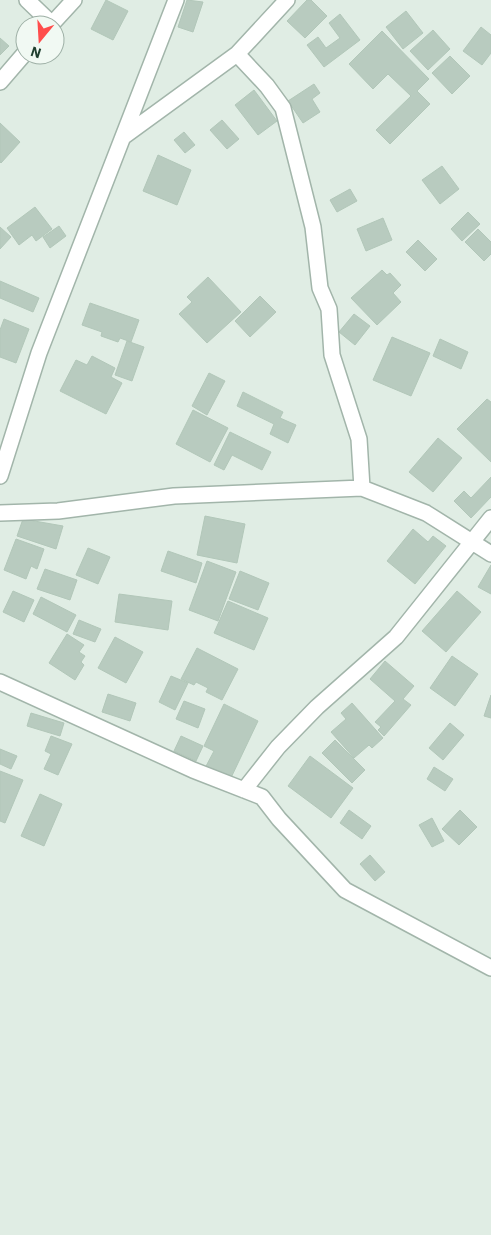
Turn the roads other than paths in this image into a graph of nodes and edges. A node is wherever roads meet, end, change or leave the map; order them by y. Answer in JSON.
{"nodes":[{"id":1,"x":27,"y":0,"type":"edge"},
{"id":2,"x":74,"y":0,"type":"edge"},
{"id":3,"x":176,"y":0,"type":"edge"},
{"id":4,"x":287,"y":0,"type":"edge"},
{"id":5,"x":43,"y":15,"type":"edge"},
{"id":6,"x":60,"y":15,"type":"edge"},
{"id":7,"x":237,"y":54,"type":"junction"},
{"id":8,"x":15,"y":65,"type":"edge"},
{"id":9,"x":0,"y":82,"type":"edge"},
{"id":10,"x":123,"y":137,"type":"junction"},
{"id":11,"x":0,"y":476,"type":"edge"},
{"id":12,"x":362,"y":488,"type":"junction"},
{"id":13,"x":0,"y":513,"type":"edge"},
{"id":14,"x":491,"y":518,"type":"edge"},
{"id":15,"x":473,"y":542,"type":"junction"},
{"id":16,"x":491,"y":554,"type":"edge"},
{"id":17,"x":0,"y":682,"type":"edge"},
{"id":18,"x":244,"y":790,"type":"junction"},
{"id":19,"x":491,"y":968,"type":"edge"}],
"edges":[{"from":1,"to":5,"type":"street"},
{"from":2,"to":6,"type":"street"},
{"from":3,"to":10,"type":"street"},
{"from":4,"to":7,"type":"street"},
{"from":7,"to":10,"type":"street"},
{"from":7,"to":12,"type":"street"},
{"from":8,"to":9,"type":"street"},
{"from":10,"to":11,"type":"street"},
{"from":12,"to":13,"type":"street"},
{"from":12,"to":15,"type":"street"},
{"from":14,"to":15,"type":"street"},
{"from":15,"to":16,"type":"street"},
{"from":15,"to":18,"type":"street"},
{"from":17,"to":18,"type":"street"},
{"from":18,"to":19,"type":"street"}]}
